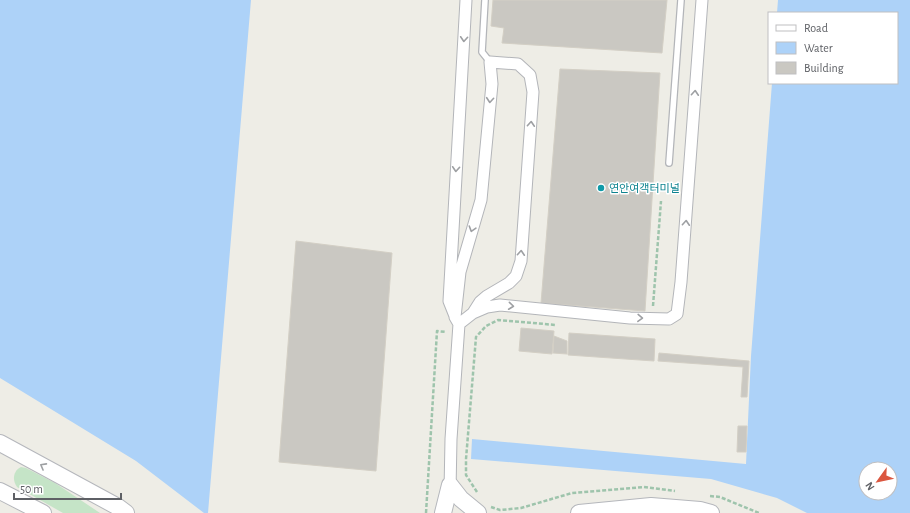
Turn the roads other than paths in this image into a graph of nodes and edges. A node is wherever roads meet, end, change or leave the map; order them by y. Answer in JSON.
{"nodes":[{"id":1,"x":466,"y":0,"type":"edge"},
{"id":2,"x":485,"y":0,"type":"edge"},
{"id":3,"x":681,"y":0,"type":"edge"},
{"id":4,"x":702,"y":0,"type":"edge"},
{"id":5,"x":490,"y":62,"type":"junction"},
{"id":6,"x":669,"y":163,"type":"dead end"},
{"id":7,"x":473,"y":313,"type":"junction"},
{"id":8,"x":458,"y":325,"type":"junction"},
{"id":9,"x":0,"y":443,"type":"edge"},
{"id":10,"x":450,"y":485,"type":"junction"},
{"id":11,"x":0,"y":491,"type":"edge"},
{"id":12,"x":481,"y":504,"type":"edge"},
{"id":13,"x":43,"y":513,"type":"edge"},
{"id":14,"x":126,"y":513,"type":"edge"},
{"id":15,"x":443,"y":513,"type":"edge"},
{"id":16,"x":451,"y":513,"type":"edge"},
{"id":17,"x":579,"y":513,"type":"edge"},
{"id":18,"x":711,"y":513,"type":"edge"}],
"edges":[{"from":1,"to":8,"type":"street","one_way":true},
{"from":2,"to":5,"type":"lane"},
{"from":3,"to":6,"type":"lane"},
{"from":7,"to":4,"type":"street","one_way":true},
{"from":7,"to":5,"type":"street","one_way":true},
{"from":5,"to":8,"type":"street","one_way":true},
{"from":7,"to":8,"type":"street"},
{"from":8,"to":10,"type":"street"},
{"from":14,"to":9,"type":"street","one_way":true},
{"from":10,"to":12,"type":"street"},
{"from":10,"to":15,"type":"street"},
{"from":10,"to":16,"type":"street"},
{"from":11,"to":13,"type":"street"},
{"from":17,"to":18,"type":"street"}]}
